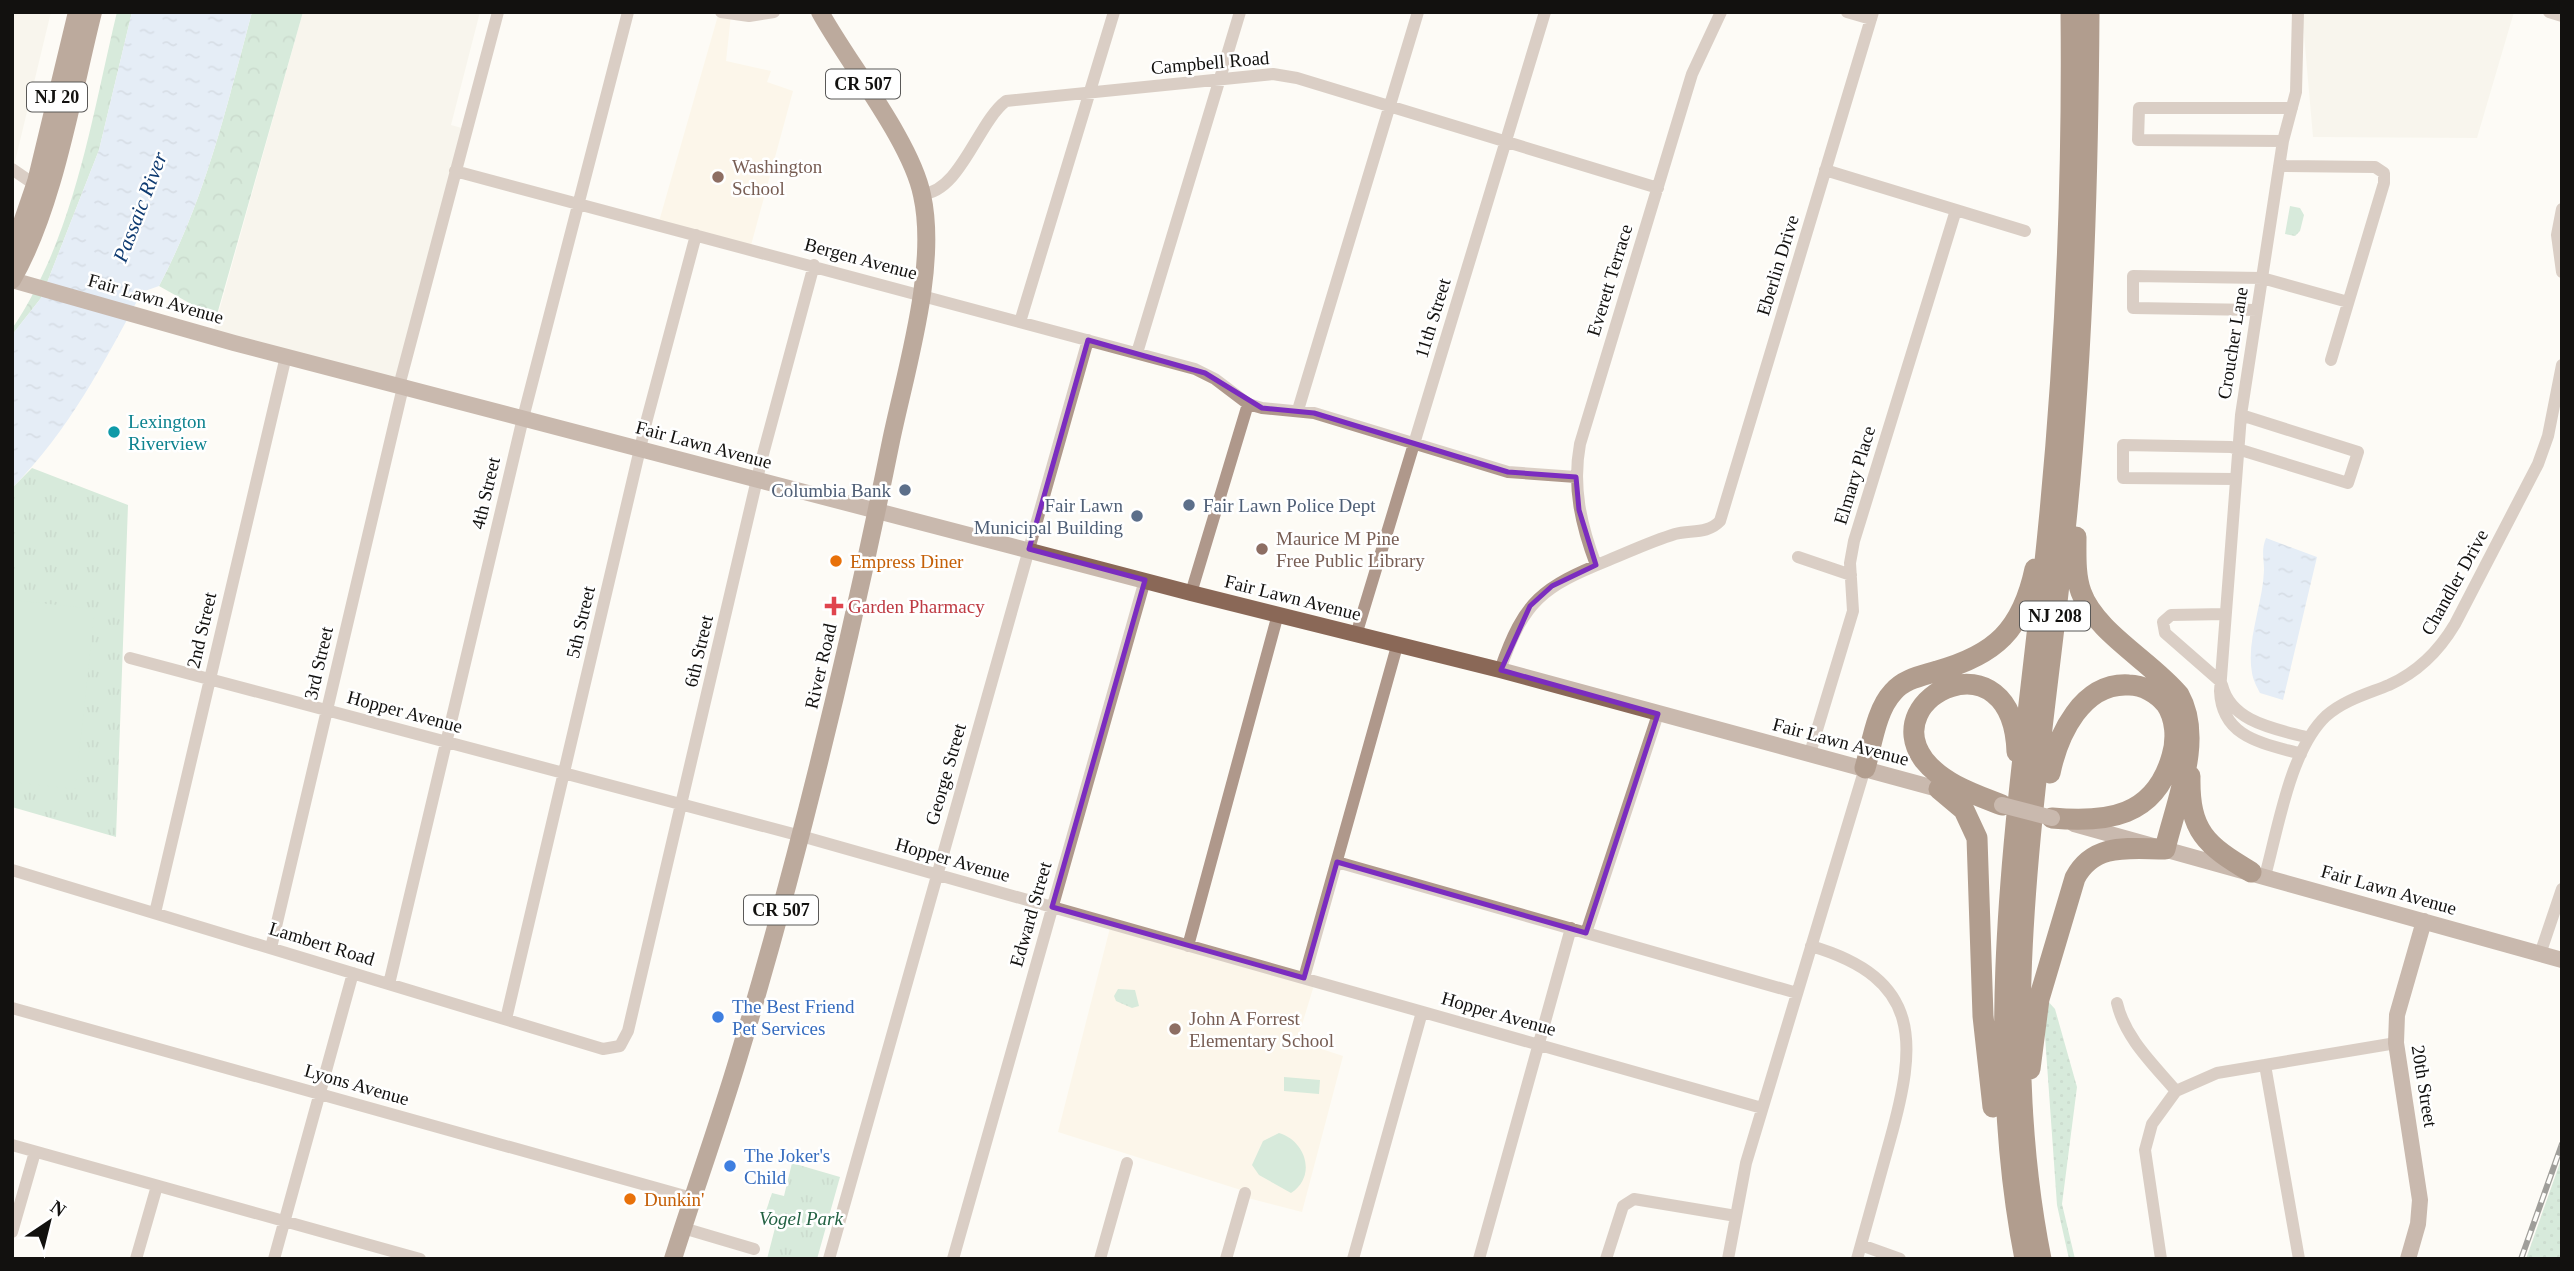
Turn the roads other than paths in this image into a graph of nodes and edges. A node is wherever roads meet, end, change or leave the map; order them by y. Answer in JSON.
{"nodes":[{"id":1,"x":77,"y":12,"type":"edge"},
{"id":2,"x":93,"y":12,"type":"edge"},
{"id":3,"x":498,"y":12,"type":"edge"},
{"id":4,"x":628,"y":12,"type":"edge"},
{"id":5,"x":721,"y":12,"type":"edge"},
{"id":6,"x":774,"y":12,"type":"edge"},
{"id":7,"x":820,"y":12,"type":"edge"},
{"id":8,"x":1114,"y":12,"type":"edge"},
{"id":9,"x":1240,"y":12,"type":"edge"},
{"id":10,"x":1418,"y":12,"type":"edge"},
{"id":11,"x":1545,"y":12,"type":"edge"},
{"id":12,"x":1721,"y":12,"type":"edge"},
{"id":13,"x":1847,"y":12,"type":"edge"},
{"id":14,"x":2071,"y":12,"type":"edge"},
{"id":15,"x":2089,"y":12,"type":"edge"},
{"id":16,"x":2298,"y":12,"type":"edge"},
{"id":17,"x":2549,"y":12,"type":"edge"},
{"id":18,"x":1872,"y":16,"type":"edge"},
{"id":19,"x":2562,"y":16,"type":"edge"},
{"id":20,"x":1220,"y":79,"type":"junction"},
{"id":21,"x":1090,"y":92,"type":"junction"},
{"id":22,"x":1390,"y":106,"type":"junction"},
{"id":23,"x":2292,"y":108,"type":"junction"},
{"id":24,"x":1506,"y":141,"type":"junction"},
{"id":25,"x":2283,"y":141,"type":"junction"},
{"id":26,"x":2279,"y":166,"type":"junction"},
{"id":27,"x":12,"y":169,"type":"edge"},
{"id":28,"x":1825,"y":170,"type":"junction"},
{"id":29,"x":455,"y":171,"type":"junction"},
{"id":30,"x":52,"y":173,"type":"junction"},
{"id":31,"x":36,"y":182,"type":"junction"},
{"id":32,"x":1658,"y":188,"type":"junction"},
{"id":33,"x":922,"y":194,"type":"junction"},
{"id":34,"x":578,"y":203,"type":"junction"},
{"id":35,"x":2562,"y":209,"type":"edge"},
{"id":36,"x":1956,"y":210,"type":"junction"},
{"id":37,"x":2025,"y":231,"type":"dead end"},
{"id":38,"x":696,"y":235,"type":"junction"},
{"id":39,"x":12,"y":252,"type":"edge"},
{"id":40,"x":814,"y":265,"type":"junction"},
{"id":41,"x":2562,"y":272,"type":"edge"},
{"id":42,"x":2262,"y":278,"type":"junction"},
{"id":43,"x":15,"y":281,"type":"edge"},
{"id":44,"x":920,"y":294,"type":"junction"},
{"id":45,"x":2348,"y":302,"type":"junction"},
{"id":46,"x":2257,"y":310,"type":"junction"},
{"id":47,"x":1020,"y":322,"type":"junction"},
{"id":48,"x":1088,"y":340,"type":"junction"},
{"id":49,"x":1137,"y":354,"type":"junction"},
{"id":50,"x":286,"y":356,"type":"junction"},
{"id":51,"x":2078,"y":358,"type":"junction"},
{"id":52,"x":2330,"y":360,"type":"dead end"},
{"id":53,"x":2562,"y":365,"type":"edge"},
{"id":54,"x":401,"y":386,"type":"junction"},
{"id":55,"x":1248,"y":404,"type":"junction"},
{"id":56,"x":1298,"y":410,"type":"junction"},
{"id":57,"x":2241,"y":415,"type":"junction"},
{"id":58,"x":523,"y":418,"type":"junction"},
{"id":59,"x":1414,"y":444,"type":"junction"},
{"id":60,"x":641,"y":449,"type":"junction"},
{"id":61,"x":2237,"y":449,"type":"junction"},
{"id":62,"x":2054,"y":457,"type":"junction"},
{"id":63,"x":1576,"y":477,"type":"junction"},
{"id":64,"x":2235,"y":479,"type":"junction"},
{"id":65,"x":758,"y":480,"type":"junction"},
{"id":66,"x":877,"y":510,"type":"junction"},
{"id":67,"x":1029,"y":549,"type":"junction"},
{"id":68,"x":1798,"y":557,"type":"dead end"},
{"id":69,"x":1596,"y":565,"type":"junction"},
{"id":70,"x":1851,"y":575,"type":"junction"},
{"id":71,"x":1145,"y":580,"type":"junction"},
{"id":72,"x":1191,"y":593,"type":"junction"},
{"id":73,"x":1278,"y":614,"type":"junction"},
{"id":74,"x":2225,"y":614,"type":"junction"},
{"id":75,"x":1356,"y":635,"type":"junction"},
{"id":76,"x":1397,"y":646,"type":"junction"},
{"id":77,"x":131,"y":658,"type":"dead end"},
{"id":78,"x":1500,"y":670,"type":"junction"},
{"id":79,"x":210,"y":679,"type":"junction"},
{"id":80,"x":2221,"y":682,"type":"junction"},
{"id":81,"x":327,"y":710,"type":"junction"},
{"id":82,"x":1658,"y":715,"type":"junction"},
{"id":83,"x":2191,"y":736,"type":"junction"},
{"id":84,"x":2309,"y":738,"type":"junction"},
{"id":85,"x":446,"y":742,"type":"junction"},
{"id":86,"x":1810,"y":753,"type":"junction"},
{"id":87,"x":2301,"y":754,"type":"junction"},
{"id":88,"x":1865,"y":768,"type":"junction"},
{"id":89,"x":564,"y":773,"type":"junction"},
{"id":90,"x":1939,"y":789,"type":"junction"},
{"id":91,"x":682,"y":804,"type":"junction"},
{"id":92,"x":2002,"y":805,"type":"junction"},
{"id":93,"x":2052,"y":818,"type":"junction"},
{"id":94,"x":801,"y":836,"type":"junction"},
{"id":95,"x":2165,"y":849,"type":"junction"},
{"id":96,"x":1337,"y":862,"type":"junction"},
{"id":97,"x":12,"y":870,"type":"edge"},
{"id":98,"x":936,"y":874,"type":"junction"},
{"id":99,"x":2020,"y":874,"type":"junction"},
{"id":100,"x":2258,"y":874,"type":"junction"},
{"id":101,"x":2562,"y":889,"type":"edge"},
{"id":102,"x":1052,"y":907,"type":"junction"},
{"id":103,"x":155,"y":913,"type":"junction"},
{"id":104,"x":2424,"y":921,"type":"junction"},
{"id":105,"x":1571,"y":929,"type":"junction"},
{"id":106,"x":1586,"y":933,"type":"junction"},
{"id":107,"x":1188,"y":946,"type":"junction"},
{"id":108,"x":1811,"y":946,"type":"junction"},
{"id":109,"x":271,"y":948,"type":"junction"},
{"id":110,"x":2540,"y":954,"type":"junction"},
{"id":111,"x":2562,"y":960,"type":"edge"},
{"id":112,"x":353,"y":973,"type":"junction"},
{"id":113,"x":1304,"y":978,"type":"junction"},
{"id":114,"x":389,"y":984,"type":"junction"},
{"id":115,"x":1797,"y":993,"type":"junction"},
{"id":116,"x":2117,"y":1003,"type":"dead end"},
{"id":117,"x":12,"y":1008,"type":"edge"},
{"id":118,"x":1422,"y":1012,"type":"junction"},
{"id":119,"x":506,"y":1019,"type":"junction"},
{"id":120,"x":2396,"y":1043,"type":"junction"},
{"id":121,"x":620,"y":1045,"type":"joint"},
{"id":122,"x":1538,"y":1045,"type":"junction"},
{"id":123,"x":2265,"y":1065,"type":"junction"},
{"id":124,"x":2176,"y":1091,"type":"junction"},
{"id":125,"x":320,"y":1094,"type":"junction"},
{"id":126,"x":1762,"y":1108,"type":"junction"},
{"id":127,"x":12,"y":1146,"type":"edge"},
{"id":128,"x":35,"y":1152,"type":"junction"},
{"id":129,"x":1127,"y":1163,"type":"dead end"},
{"id":130,"x":157,"y":1185,"type":"junction"},
{"id":131,"x":1245,"y":1193,"type":"dead end"},
{"id":132,"x":692,"y":1198,"type":"junction"},
{"id":133,"x":1735,"y":1216,"type":"junction"},
{"id":134,"x":284,"y":1221,"type":"junction"},
{"id":135,"x":2026,"y":1221,"type":"junction"},
{"id":136,"x":682,"y":1228,"type":"junction"},
{"id":137,"x":12,"y":1232,"type":"edge"},
{"id":138,"x":1861,"y":1245,"type":"junction"},
{"id":139,"x":754,"y":1249,"type":"dead end"},
{"id":140,"x":416,"y":1258,"type":"edge"},
{"id":141,"x":136,"y":1259,"type":"edge"},
{"id":142,"x":274,"y":1259,"type":"edge"},
{"id":143,"x":673,"y":1259,"type":"edge"},
{"id":144,"x":829,"y":1259,"type":"edge"},
{"id":145,"x":953,"y":1259,"type":"edge"},
{"id":146,"x":1100,"y":1259,"type":"edge"},
{"id":147,"x":1226,"y":1259,"type":"edge"},
{"id":148,"x":1353,"y":1259,"type":"edge"},
{"id":149,"x":1479,"y":1259,"type":"edge"},
{"id":150,"x":1606,"y":1259,"type":"edge"},
{"id":151,"x":1728,"y":1259,"type":"edge"},
{"id":152,"x":1857,"y":1259,"type":"edge"},
{"id":153,"x":1900,"y":1259,"type":"edge"},
{"id":154,"x":2025,"y":1259,"type":"edge"},
{"id":155,"x":2041,"y":1259,"type":"edge"},
{"id":156,"x":2161,"y":1259,"type":"edge"},
{"id":157,"x":2299,"y":1259,"type":"edge"},
{"id":158,"x":2408,"y":1259,"type":"edge"}],
"edges":[{"from":1,"to":31,"type":"main road","number":"NJ 20"},
{"from":2,"to":30,"type":"main road","number":"NJ 20"},
{"from":3,"to":29,"type":"street","name":"3rd Street"},
{"from":4,"to":34,"type":"street","name":"4th Street"},
{"from":5,"to":6,"type":"street"},
{"from":7,"to":33,"type":"main road","name":"River Road","number":"CR 507"},
{"from":8,"to":21,"type":"street"},
{"from":9,"to":20,"type":"street"},
{"from":10,"to":22,"type":"street"},
{"from":11,"to":24,"type":"street","name":"11th Street"},
{"from":12,"to":32,"type":"street","name":"Everett Terrace"},
{"from":13,"to":18,"type":"street"},
{"from":14,"to":62,"type":"highway","number":"NJ 208"},
{"from":15,"to":51,"type":"highway","number":"NJ 208"},
{"from":16,"to":23,"type":"street","name":"Croucher Lane"},
{"from":17,"to":19,"type":"street"},
{"from":18,"to":28,"type":"street","name":"Eberlin Drive"},
{"from":20,"to":21,"type":"street","name":"Campbell Road"},
{"from":20,"to":22,"type":"street","name":"Campbell Road"},
{"from":20,"to":49,"type":"street"},
{"from":21,"to":33,"type":"street","name":"Campbell Road"},
{"from":21,"to":47,"type":"street"},
{"from":22,"to":24,"type":"street","name":"Campbell Road"},
{"from":22,"to":56,"type":"street"},
{"from":23,"to":25,"type":"street","name":"Croucher Lane"},
{"from":23,"to":25,"type":"street"},
{"from":24,"to":32,"type":"street","name":"Campbell Road"},
{"from":24,"to":59,"type":"street","name":"11th Street"},
{"from":25,"to":26,"type":"street","name":"Croucher Lane"},
{"from":26,"to":42,"type":"street","name":"Croucher Lane"},
{"from":26,"to":45,"type":"street"},
{"from":27,"to":31,"type":"street"},
{"from":28,"to":36,"type":"street"},
{"from":28,"to":69,"type":"street","name":"Eberlin Drive"},
{"from":29,"to":34,"type":"street","name":"Bergen Avenue"},
{"from":29,"to":54,"type":"street","name":"3rd Street"},
{"from":30,"to":31,"type":"street"},
{"from":30,"to":43,"type":"main road","number":"NJ 20"},
{"from":31,"to":39,"type":"main road","number":"NJ 20"},
{"from":32,"to":63,"type":"street","name":"Everett Terrace"},
{"from":33,"to":44,"type":"main road","name":"River Road","number":"CR 507"},
{"from":34,"to":38,"type":"street","name":"Bergen Avenue"},
{"from":34,"to":58,"type":"street","name":"4th Street"},
{"from":35,"to":41,"type":"street"},
{"from":36,"to":37,"type":"street"},
{"from":36,"to":70,"type":"street","name":"Elmary Place"},
{"from":38,"to":40,"type":"street","name":"Bergen Avenue"},
{"from":38,"to":60,"type":"street","name":"5th Street"},
{"from":40,"to":44,"type":"street","name":"Bergen Avenue"},
{"from":40,"to":65,"type":"street","name":"6th Street"},
{"from":42,"to":45,"type":"street"},
{"from":42,"to":46,"type":"street","name":"Croucher Lane"},
{"from":42,"to":46,"type":"street"},
{"from":43,"to":50,"type":"main road","name":"Fair Lawn Avenue"},
{"from":44,"to":47,"type":"street","name":"Bergen Avenue"},
{"from":44,"to":66,"type":"main road","name":"River Road","number":"CR 507"},
{"from":45,"to":52,"type":"street"},
{"from":46,"to":57,"type":"street","name":"Croucher Lane"},
{"from":47,"to":48,"type":"street","name":"Bergen Avenue"},
{"from":48,"to":49,"type":"street","name":"Bergen Avenue"},
{"from":48,"to":67,"type":"street","name":"George Street"},
{"from":49,"to":55,"type":"street","name":"Bergen Avenue"},
{"from":50,"to":54,"type":"main road","name":"Fair Lawn Avenue"},
{"from":50,"to":79,"type":"street","name":"2nd Street"},
{"from":51,"to":83,"type":"highway"},
{"from":51,"to":99,"type":"highway","number":"NJ 208"},
{"from":53,"to":84,"type":"street","name":"Chandler Drive"},
{"from":54,"to":58,"type":"main road","name":"Fair Lawn Avenue"},
{"from":54,"to":81,"type":"street","name":"3rd Street"},
{"from":55,"to":56,"type":"street"},
{"from":55,"to":72,"type":"street"},
{"from":56,"to":59,"type":"street"},
{"from":57,"to":61,"type":"street","name":"Croucher Lane"},
{"from":57,"to":61,"type":"street"},
{"from":58,"to":60,"type":"main road","name":"Fair Lawn Avenue"},
{"from":58,"to":85,"type":"street","name":"4th Street"},
{"from":59,"to":63,"type":"street"},
{"from":59,"to":75,"type":"street","name":"11th Street"},
{"from":60,"to":65,"type":"main road","name":"Fair Lawn Avenue"},
{"from":60,"to":89,"type":"street","name":"5th Street"},
{"from":61,"to":64,"type":"street","name":"Croucher Lane"},
{"from":61,"to":64,"type":"street"},
{"from":62,"to":88,"type":"highway"},
{"from":62,"to":99,"type":"highway","number":"NJ 208"},
{"from":63,"to":69,"type":"street","name":"Everett Terrace"},
{"from":64,"to":74,"type":"street","name":"Croucher Lane"},
{"from":65,"to":66,"type":"main road","name":"Fair Lawn Avenue"},
{"from":65,"to":91,"type":"street","name":"6th Street"},
{"from":66,"to":67,"type":"main road","name":"Fair Lawn Avenue"},
{"from":66,"to":94,"type":"main road","name":"River Road","number":"CR 507"},
{"from":67,"to":71,"type":"main road","name":"Fair Lawn Avenue"},
{"from":67,"to":98,"type":"street","name":"George Street"},
{"from":68,"to":70,"type":"street"},
{"from":69,"to":78,"type":"street"},
{"from":70,"to":86,"type":"street","name":"Elmary Place"},
{"from":71,"to":72,"type":"main road","name":"Fair Lawn Avenue"},
{"from":71,"to":102,"type":"street","name":"Edward Street"},
{"from":72,"to":73,"type":"main road","name":"Fair Lawn Avenue"},
{"from":73,"to":75,"type":"main road","name":"Fair Lawn Avenue"},
{"from":73,"to":107,"type":"street"},
{"from":74,"to":80,"type":"street","name":"Croucher Lane"},
{"from":74,"to":80,"type":"street"},
{"from":75,"to":76,"type":"main road","name":"Fair Lawn Avenue"},
{"from":76,"to":78,"type":"main road","name":"Fair Lawn Avenue"},
{"from":76,"to":96,"type":"street"},
{"from":77,"to":79,"type":"street","name":"Hopper Avenue"},
{"from":78,"to":82,"type":"main road","name":"Fair Lawn Avenue"},
{"from":79,"to":81,"type":"street","name":"Hopper Avenue"},
{"from":79,"to":103,"type":"street","name":"2nd Street"},
{"from":80,"to":84,"type":"street"},
{"from":80,"to":87,"type":"street","name":"Croucher Lane"},
{"from":81,"to":85,"type":"street","name":"Hopper Avenue"},
{"from":81,"to":109,"type":"street","name":"3rd Street"},
{"from":82,"to":86,"type":"main road","name":"Fair Lawn Avenue"},
{"from":82,"to":106,"type":"street"},
{"from":83,"to":95,"type":"highway"},
{"from":83,"to":100,"type":"highway"},
{"from":84,"to":87,"type":"street","name":"Chandler Drive"},
{"from":85,"to":89,"type":"street","name":"Hopper Avenue"},
{"from":85,"to":114,"type":"street","name":"4th Street"},
{"from":86,"to":88,"type":"main road","name":"Fair Lawn Avenue"},
{"from":87,"to":100,"type":"street","name":"Chandler Drive"},
{"from":88,"to":90,"type":"main road","name":"Fair Lawn Avenue"},
{"from":88,"to":108,"type":"street"},
{"from":89,"to":91,"type":"street","name":"Hopper Avenue"},
{"from":89,"to":119,"type":"street","name":"5th Street"},
{"from":90,"to":92,"type":"main road","name":"Fair Lawn Avenue"},
{"from":90,"to":135,"type":"highway"},
{"from":91,"to":94,"type":"street","name":"Hopper Avenue"},
{"from":91,"to":121,"type":"street","name":"6th Street"},
{"from":92,"to":93,"type":"main road","name":"Fair Lawn Avenue","bridge":true},
{"from":92,"to":99,"type":"highway"},
{"from":93,"to":95,"type":"main road","name":"Fair Lawn Avenue"},
{"from":93,"to":99,"type":"highway"},
{"from":94,"to":98,"type":"street","name":"Hopper Avenue"},
{"from":94,"to":132,"type":"main road","name":"River Road","number":"CR 507"},
{"from":95,"to":100,"type":"main road","name":"Fair Lawn Avenue"},
{"from":95,"to":135,"type":"highway"},
{"from":96,"to":105,"type":"street"},
{"from":96,"to":113,"type":"street"},
{"from":97,"to":103,"type":"street","name":"Lambert Road"},
{"from":98,"to":102,"type":"street","name":"Hopper Avenue"},
{"from":98,"to":144,"type":"street","name":"George Street"},
{"from":99,"to":135,"type":"highway","number":"NJ 208"},
{"from":100,"to":104,"type":"main road","name":"Fair Lawn Avenue"},
{"from":101,"to":110,"type":"street"},
{"from":102,"to":107,"type":"street","name":"Hopper Avenue"},
{"from":102,"to":145,"type":"street","name":"Edward Street"},
{"from":103,"to":109,"type":"street","name":"Lambert Road"},
{"from":104,"to":110,"type":"main road","name":"Fair Lawn Avenue"},
{"from":104,"to":120,"type":"main road","name":"20th Street"},
{"from":105,"to":106,"type":"street"},
{"from":105,"to":122,"type":"street"},
{"from":106,"to":115,"type":"street"},
{"from":107,"to":113,"type":"street","name":"Hopper Avenue"},
{"from":108,"to":115,"type":"street"},
{"from":108,"to":138,"type":"street"},
{"from":109,"to":112,"type":"street","name":"Lambert Road"},
{"from":110,"to":111,"type":"main road","name":"Fair Lawn Avenue"},
{"from":112,"to":114,"type":"street","name":"Lambert Road"},
{"from":112,"to":125,"type":"street"},
{"from":113,"to":118,"type":"street","name":"Hopper Avenue"},
{"from":114,"to":119,"type":"street","name":"Lambert Road"},
{"from":115,"to":126,"type":"street"},
{"from":116,"to":124,"type":"street"},
{"from":117,"to":125,"type":"street","name":"Lyons Avenue"},
{"from":118,"to":122,"type":"street","name":"Hopper Avenue"},
{"from":118,"to":148,"type":"street"},
{"from":119,"to":121,"type":"street","name":"Lambert Road"},
{"from":120,"to":123,"type":"street"},
{"from":120,"to":158,"type":"main road","name":"20th Street"},
{"from":122,"to":126,"type":"street","name":"Hopper Avenue"},
{"from":122,"to":149,"type":"street"},
{"from":123,"to":124,"type":"street"},
{"from":123,"to":157,"type":"street"},
{"from":124,"to":156,"type":"street"},
{"from":125,"to":132,"type":"street","name":"Lyons Avenue"},
{"from":125,"to":134,"type":"street"},
{"from":126,"to":133,"type":"street"},
{"from":127,"to":128,"type":"street"},
{"from":128,"to":130,"type":"street"},
{"from":128,"to":137,"type":"street"},
{"from":129,"to":146,"type":"street"},
{"from":130,"to":134,"type":"street"},
{"from":130,"to":141,"type":"street"},
{"from":131,"to":147,"type":"street"},
{"from":132,"to":136,"type":"main road","name":"River Road","number":"CR 507"},
{"from":133,"to":150,"type":"street"},
{"from":133,"to":151,"type":"street"},
{"from":134,"to":140,"type":"street"},
{"from":134,"to":142,"type":"street"},
{"from":135,"to":154,"type":"highway","number":"NJ 208"},
{"from":135,"to":155,"type":"highway","number":"NJ 208"},
{"from":136,"to":139,"type":"street"},
{"from":136,"to":143,"type":"main road","name":"River Road","number":"CR 507"},
{"from":138,"to":152,"type":"street"},
{"from":138,"to":153,"type":"street"}]}
